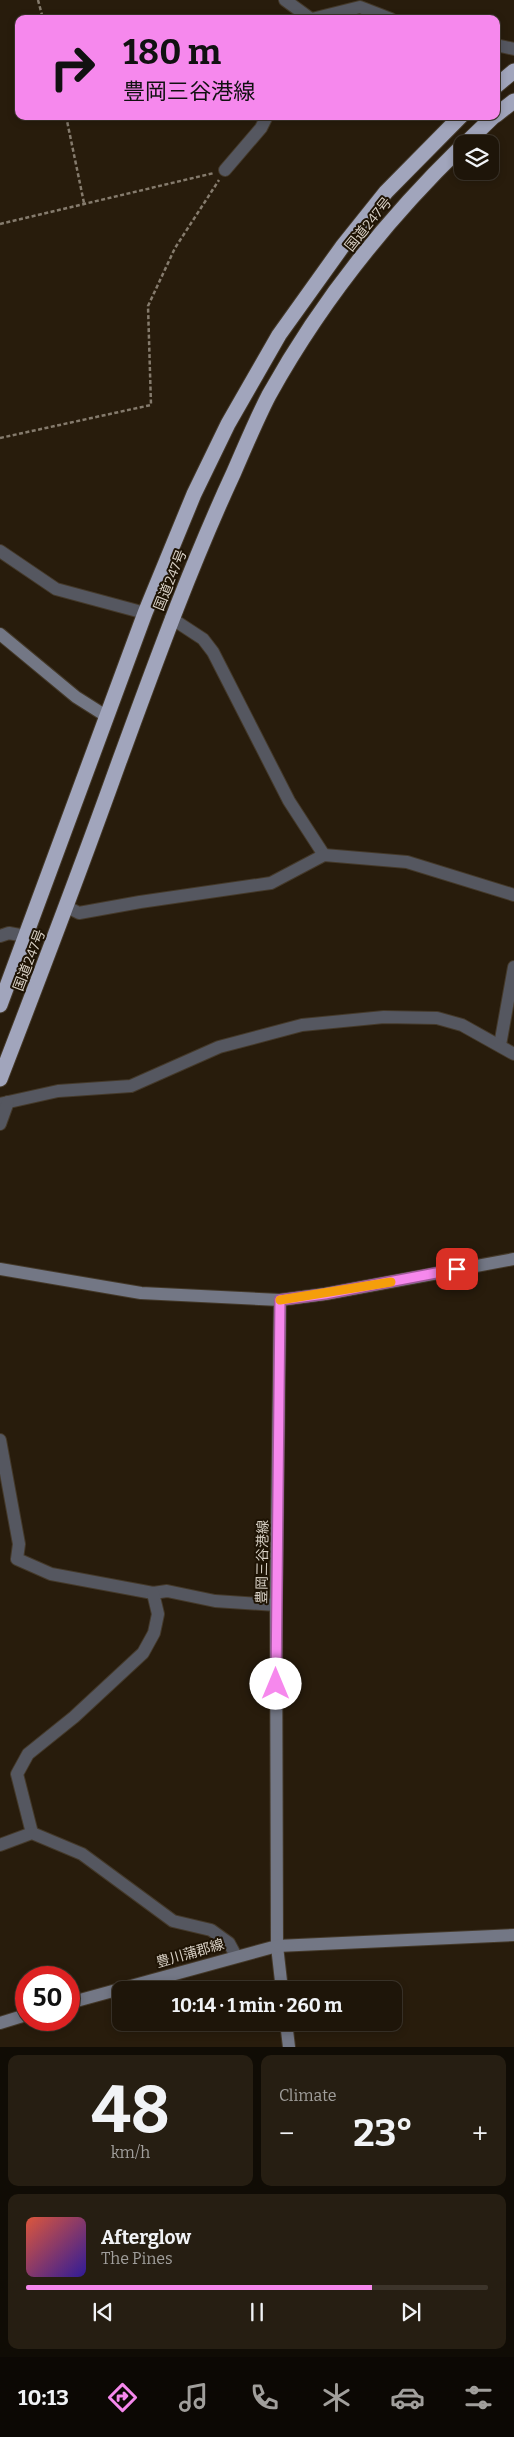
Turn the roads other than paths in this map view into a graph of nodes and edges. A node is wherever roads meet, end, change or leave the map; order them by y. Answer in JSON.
{"nodes":[{"id":1,"x":285,"y":0,"type":"edge"},
{"id":2,"x":306,"y":15,"type":"edge"},
{"id":3,"x":327,"y":15,"type":"edge"},
{"id":4,"x":381,"y":15,"type":"edge"},
{"id":5,"x":500,"y":46,"type":"edge"},
{"id":6,"x":514,"y":49,"type":"edge"},
{"id":7,"x":514,"y":71,"type":"edge"},
{"id":8,"x":500,"y":83,"type":"edge"},
{"id":9,"x":514,"y":101,"type":"edge"},
{"id":10,"x":500,"y":112,"type":"edge"},
{"id":11,"x":265,"y":120,"type":"edge"},
{"id":12,"x":457,"y":120,"type":"edge"},
{"id":13,"x":491,"y":120,"type":"edge"},
{"id":14,"x":475,"y":135,"type":"edge"},
{"id":15,"x":454,"y":154,"type":"edge"},
{"id":16,"x":225,"y":170,"type":"road end"},
{"id":17,"x":0,"y":552,"type":"edge"},
{"id":18,"x":145,"y":613,"type":"junction"},
{"id":19,"x":171,"y":618,"type":"junction"},
{"id":20,"x":0,"y":634,"type":"edge"},
{"id":21,"x":106,"y":716,"type":"junction"},
{"id":22,"x":324,"y":855,"type":"junction"},
{"id":23,"x":514,"y":895,"type":"edge"},
{"id":24,"x":67,"y":906,"type":"junction"},
{"id":25,"x":0,"y":936,"type":"edge"},
{"id":26,"x":25,"y":936,"type":"junction"},
{"id":27,"x":514,"y":967,"type":"edge"},
{"id":28,"x":0,"y":1005,"type":"edge"},
{"id":29,"x":500,"y":1045,"type":"junction"},
{"id":30,"x":514,"y":1054,"type":"edge"},
{"id":31,"x":0,"y":1078,"type":"edge"},
{"id":32,"x":4,"y":1103,"type":"edge"},
{"id":33,"x":0,"y":1124,"type":"edge"},
{"id":34,"x":514,"y":1259,"type":"edge"},
{"id":35,"x":0,"y":1269,"type":"edge"},
{"id":36,"x":280,"y":1300,"type":"junction"},
{"id":37,"x":0,"y":1440,"type":"edge"},
{"id":38,"x":153,"y":1593,"type":"junction"},
{"id":39,"x":276,"y":1605,"type":"junction"},
{"id":40,"x":32,"y":1833,"type":"junction"},
{"id":41,"x":0,"y":1845,"type":"edge"},
{"id":42,"x":514,"y":1935,"type":"edge"},
{"id":43,"x":276,"y":1946,"type":"junction"},
{"id":44,"x":236,"y":1956,"type":"junction"},
{"id":45,"x":281,"y":1981,"type":"edge"},
{"id":46,"x":80,"y":2000,"type":"edge"},
{"id":47,"x":15,"y":2018,"type":"edge"},
{"id":48,"x":0,"y":2023,"type":"edge"},
{"id":49,"x":287,"y":2031,"type":"edge"},
{"id":50,"x":289,"y":2047,"type":"edge"}],
"edges":[{"from":1,"to":2,"type":"street"},
{"from":3,"to":4,"type":"street"},
{"from":5,"to":6,"type":"street"},
{"from":7,"to":8,"type":"highway"},
{"from":9,"to":10,"type":"highway","name":"国道247号"},
{"from":11,"to":16,"type":"street"},
{"from":12,"to":18,"type":"highway","name":"国道247号"},
{"from":13,"to":14,"type":"highway","name":"国道247号"},
{"from":15,"to":19,"type":"highway","name":"国道247号"},
{"from":17,"to":18,"type":"street"},
{"from":18,"to":21,"type":"highway","name":"国道247号"},
{"from":19,"to":22,"type":"street"},
{"from":19,"to":24,"type":"highway","name":"国道247号"},
{"from":20,"to":21,"type":"main road"},
{"from":21,"to":26,"type":"highway","name":"国道247号"},
{"from":22,"to":23,"type":"street"},
{"from":22,"to":24,"type":"street"},
{"from":24,"to":31,"type":"highway","name":"国道247号"},
{"from":25,"to":26,"type":"street"},
{"from":26,"to":28,"type":"highway","name":"国道247号"},
{"from":27,"to":29,"type":"street"},
{"from":29,"to":30,"type":"street"},
{"from":29,"to":32,"type":"street"},
{"from":32,"to":33,"type":"street"},
{"from":34,"to":36,"type":"main road"},
{"from":35,"to":36,"type":"main road"},
{"from":36,"to":39,"type":"main road","name":"豊岡三谷港線"},
{"from":37,"to":38,"type":"street"},
{"from":38,"to":39,"type":"street"},
{"from":38,"to":40,"type":"street"},
{"from":39,"to":43,"type":"main road","name":"豊岡三谷港線"},
{"from":40,"to":41,"type":"street"},
{"from":40,"to":44,"type":"street"},
{"from":42,"to":43,"type":"main road","name":"豊川蒲郡線"},
{"from":43,"to":44,"type":"main road","name":"豊川蒲郡線"},
{"from":43,"to":45,"type":"main road"},
{"from":44,"to":46,"type":"main road","name":"豊川蒲郡線"},
{"from":47,"to":48,"type":"main road"},
{"from":49,"to":50,"type":"main road"}]}
